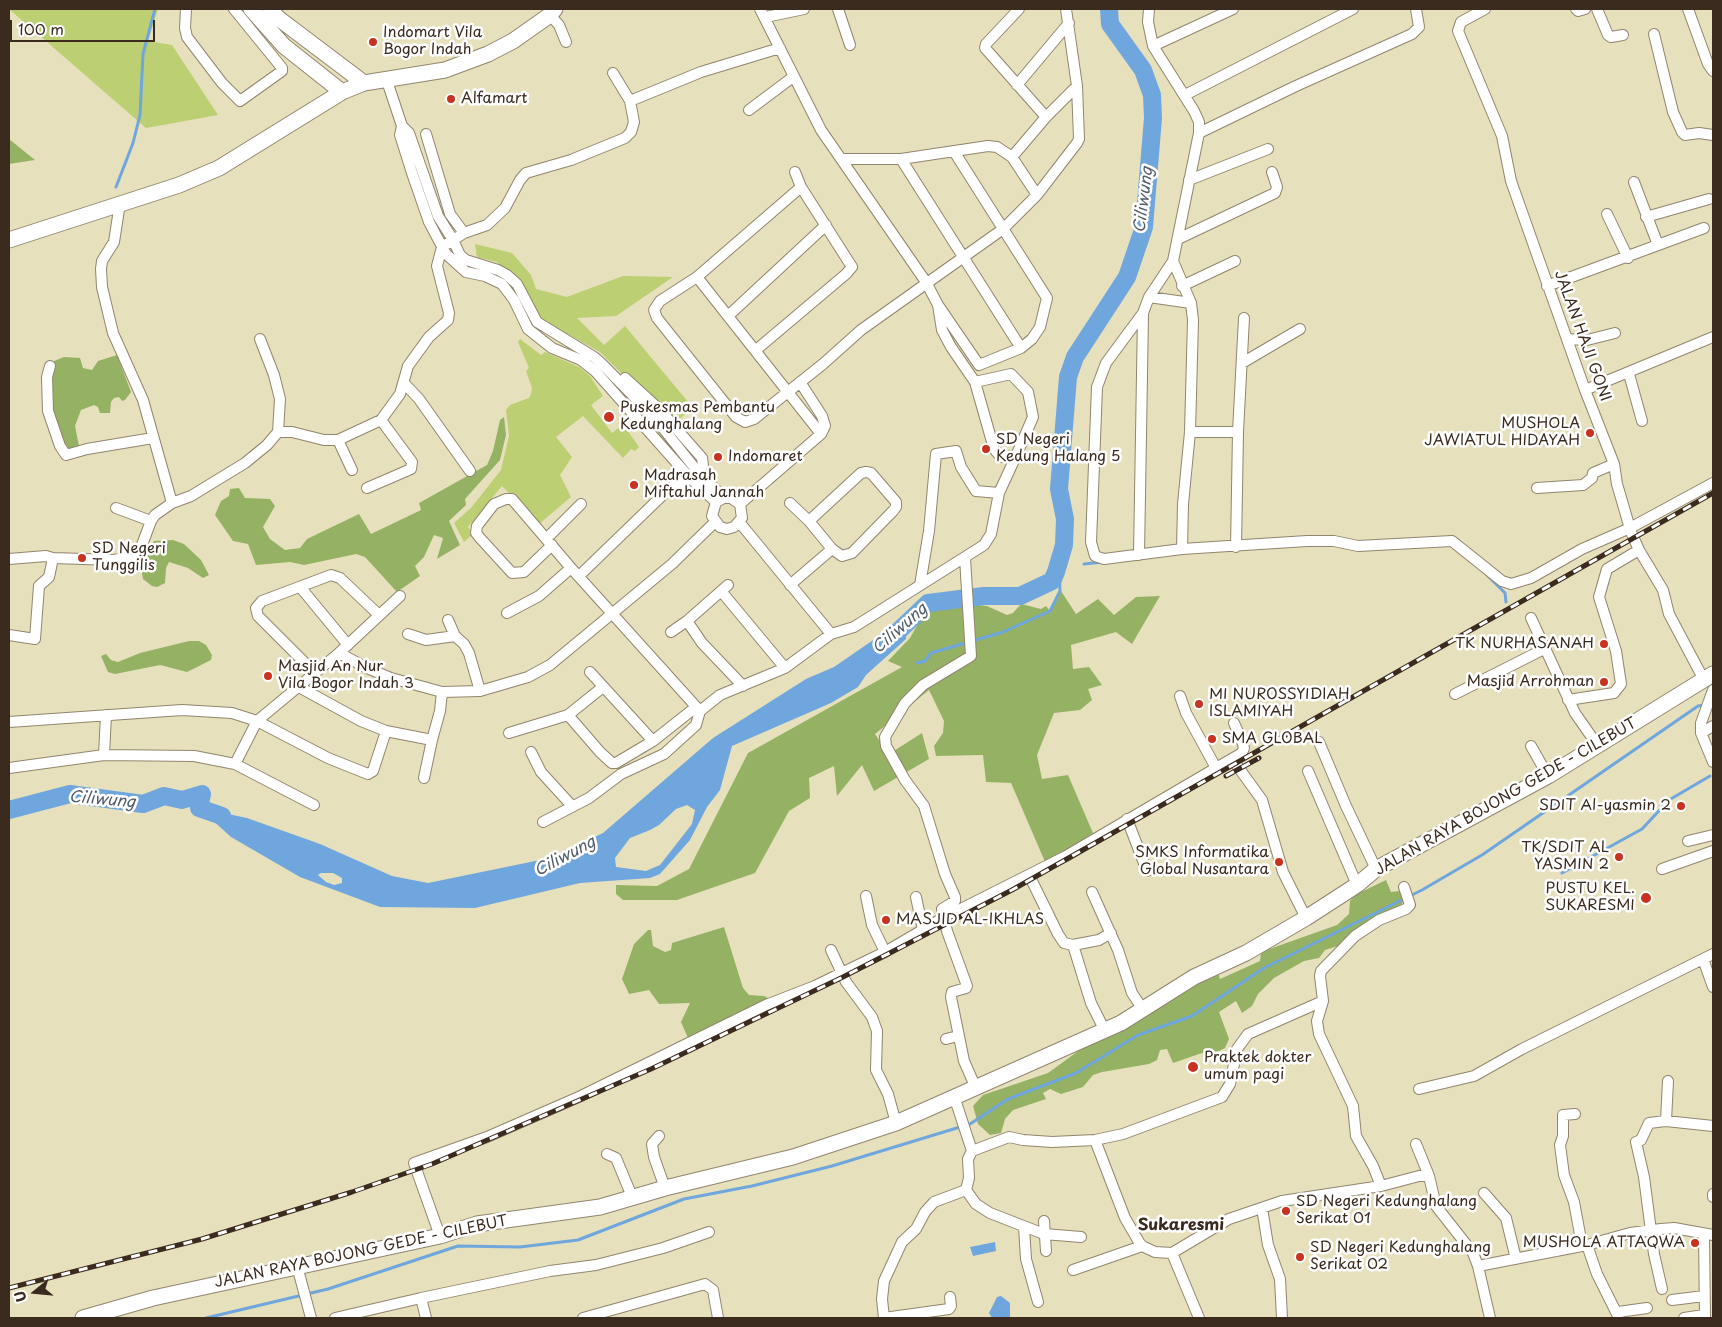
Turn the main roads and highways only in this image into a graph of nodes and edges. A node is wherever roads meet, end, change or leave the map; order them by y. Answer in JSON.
{"nodes":[{"id":1,"x":251,"y":9,"type":"edge"},
{"id":2,"x":270,"y":9,"type":"edge"},
{"id":3,"x":552,"y":12,"type":"edge"},
{"id":4,"x":329,"y":56,"type":"junction"},
{"id":5,"x":316,"y":73,"type":"junction"},
{"id":6,"x":364,"y":83,"type":"junction"},
{"id":7,"x":342,"y":92,"type":"junction"},
{"id":8,"x":9,"y":240,"type":"edge"},
{"id":9,"x":1710,"y":684,"type":"edge"},
{"id":10,"x":83,"y":1318,"type":"edge"}],
"edges":[{"from":1,"to":5,"type":"main road"},
{"from":2,"to":4,"type":"main road"},
{"from":3,"to":6,"type":"main road"},
{"from":4,"to":5,"type":"main road"},
{"from":4,"to":6,"type":"main road"},
{"from":5,"to":7,"type":"main road"},
{"from":6,"to":7,"type":"main road"},
{"from":7,"to":8,"type":"main road"},
{"from":9,"to":10,"type":"main road","name":"JALAN RAYA BOJONG GEDE - CILEBUT"}]}
